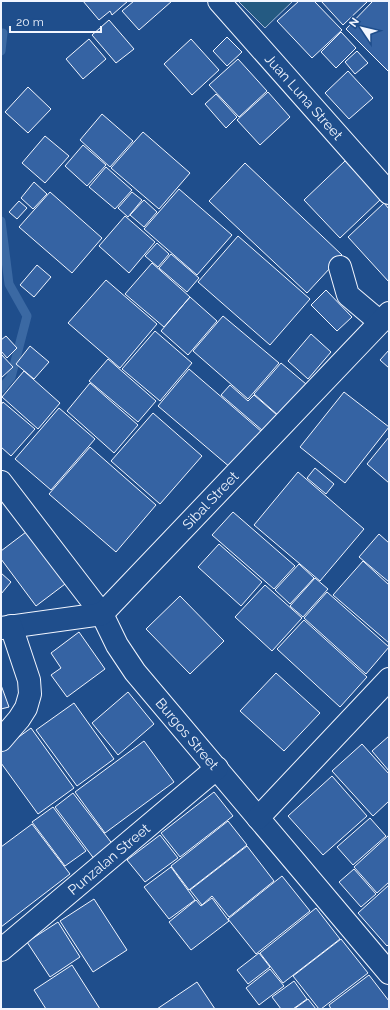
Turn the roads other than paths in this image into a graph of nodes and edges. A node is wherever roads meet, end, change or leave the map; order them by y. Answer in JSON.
{"nodes":[{"id":1,"x":219,"y":1,"type":"edge"},
{"id":2,"x":389,"y":193,"type":"edge"},
{"id":3,"x":340,"y":267,"type":"dead end"},
{"id":4,"x":384,"y":317,"type":"edge"},
{"id":5,"x":1,"y":482,"type":"edge"},
{"id":6,"x":102,"y":614,"type":"junction"},
{"id":7,"x":6,"y":627,"type":"edge"},
{"id":8,"x":389,"y":680,"type":"edge"},
{"id":9,"x":1,"y":740,"type":"edge"},
{"id":10,"x":217,"y":768,"type":"junction"},
{"id":11,"x":258,"y":818,"type":"junction"},
{"id":12,"x":1,"y":950,"type":"edge"},
{"id":13,"x":389,"y":973,"type":"edge"}],
"edges":[{"from":1,"to":2,"type":"street","name":"Juan Luna Street"},
{"from":3,"to":4,"type":"street"},
{"from":4,"to":6,"type":"street","name":"Sibal Street"},
{"from":5,"to":6,"type":"street","name":"Burgos Street"},
{"from":6,"to":7,"type":"street"},
{"from":6,"to":10,"type":"street","name":"Burgos Street"},
{"from":7,"to":9,"type":"street"},
{"from":8,"to":11,"type":"street"},
{"from":10,"to":11,"type":"street","name":"Burgos Street"},
{"from":10,"to":12,"type":"street","name":"Punzalan Street"},
{"from":11,"to":13,"type":"street","name":"Burgos Street"}]}
